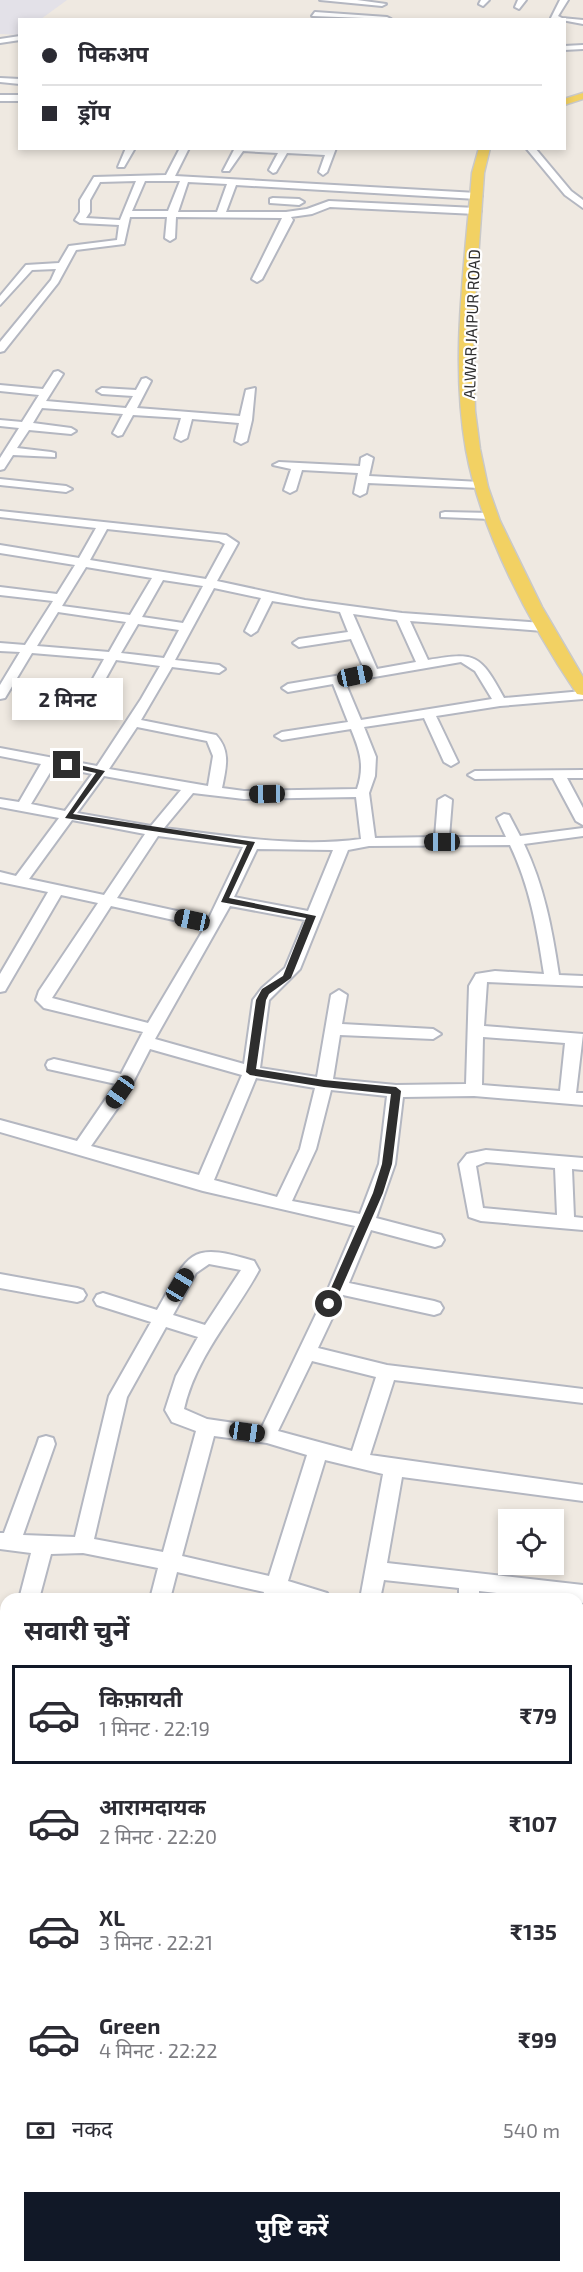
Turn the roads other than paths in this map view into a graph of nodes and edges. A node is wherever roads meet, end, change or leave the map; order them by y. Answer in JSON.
{"nodes":[{"id":1,"x":324,"y":0,"type":"edge"},
{"id":2,"x":557,"y":0,"type":"edge"},
{"id":3,"x":564,"y":0,"type":"edge"},
{"id":4,"x":382,"y":2,"type":"edge"},
{"id":5,"x":312,"y":17,"type":"edge"},
{"id":6,"x":352,"y":18,"type":"edge"},
{"id":7,"x":387,"y":18,"type":"edge"},
{"id":8,"x":557,"y":18,"type":"edge"},
{"id":9,"x":583,"y":22,"type":"edge"},
{"id":10,"x":567,"y":23,"type":"edge"},
{"id":11,"x":18,"y":38,"type":"edge"},
{"id":12,"x":0,"y":41,"type":"edge"},
{"id":13,"x":583,"y":47,"type":"edge"},
{"id":14,"x":566,"y":48,"type":"edge"},
{"id":15,"x":0,"y":80,"type":"edge"},
{"id":16,"x":18,"y":82,"type":"edge"},
{"id":17,"x":583,"y":91,"type":"edge"},
{"id":18,"x":566,"y":96,"type":"edge"},
{"id":19,"x":583,"y":96,"type":"edge"},
{"id":20,"x":0,"y":98,"type":"edge"},
{"id":21,"x":18,"y":98,"type":"edge"},
{"id":22,"x":566,"y":101,"type":"edge"},
{"id":23,"x":130,"y":150,"type":"edge"},
{"id":24,"x":184,"y":150,"type":"edge"},
{"id":25,"x":239,"y":150,"type":"edge"},
{"id":26,"x":283,"y":150,"type":"edge"},
{"id":27,"x":308,"y":150,"type":"edge"},
{"id":28,"x":484,"y":150,"type":"edge"},
{"id":29,"x":494,"y":150,"type":"edge"},
{"id":30,"x":532,"y":150,"type":"edge"},
{"id":31,"x":331,"y":151,"type":"edge"},
{"id":32,"x":121,"y":165,"type":"dead end"},
{"id":33,"x":226,"y":169,"type":"dead end"},
{"id":34,"x":273,"y":170,"type":"dead end"},
{"id":35,"x":323,"y":172,"type":"dead end"},
{"id":36,"x":142,"y":177,"type":"junction"},
{"id":37,"x":169,"y":178,"type":"junction"},
{"id":38,"x":185,"y":179,"type":"junction"},
{"id":39,"x":232,"y":183,"type":"junction"},
{"id":40,"x":279,"y":185,"type":"junction"},
{"id":41,"x":361,"y":190,"type":"junction"},
{"id":42,"x":273,"y":201,"type":"junction"},
{"id":43,"x":357,"y":201,"type":"dead end"},
{"id":44,"x":299,"y":202,"type":"dead end"},
{"id":45,"x":583,"y":204,"type":"edge"},
{"id":46,"x":479,"y":205,"type":"junction"},
{"id":47,"x":267,"y":213,"type":"junction"},
{"id":48,"x":172,"y":214,"type":"junction"},
{"id":49,"x":221,"y":214,"type":"junction"},
{"id":50,"x":286,"y":215,"type":"junction"},
{"id":51,"x":126,"y":219,"type":"junction"},
{"id":52,"x":170,"y":238,"type":"dead end"},
{"id":53,"x":62,"y":266,"type":"junction"},
{"id":54,"x":257,"y":279,"type":"dead end"},
{"id":55,"x":0,"y":302,"type":"edge"},
{"id":56,"x":4,"y":339,"type":"edge"},
{"id":57,"x":0,"y":349,"type":"edge"},
{"id":58,"x":58,"y":374,"type":"dead end"},
{"id":59,"x":146,"y":381,"type":"dead end"},
{"id":60,"x":0,"y":388,"type":"edge"},
{"id":61,"x":251,"y":390,"type":"dead end"},
{"id":62,"x":102,"y":391,"type":"dead end"},
{"id":63,"x":46,"y":393,"type":"junction"},
{"id":64,"x":139,"y":393,"type":"junction"},
{"id":65,"x":38,"y":404,"type":"junction"},
{"id":66,"x":131,"y":411,"type":"junction"},
{"id":67,"x":188,"y":414,"type":"junction"},
{"id":68,"x":247,"y":420,"type":"junction"},
{"id":69,"x":0,"y":423,"type":"edge"},
{"id":70,"x":23,"y":426,"type":"junction"},
{"id":71,"x":71,"y":431,"type":"dead end"},
{"id":72,"x":118,"y":433,"type":"dead end"},
{"id":73,"x":180,"y":438,"type":"dead end"},
{"id":74,"x":241,"y":441,"type":"dead end"},
{"id":75,"x":9,"y":451,"type":"junction"},
{"id":76,"x":51,"y":454,"type":"dead end"},
{"id":77,"x":367,"y":458,"type":"dead end"},
{"id":78,"x":279,"y":465,"type":"dead end"},
{"id":79,"x":298,"y":466,"type":"junction"},
{"id":80,"x":0,"y":467,"type":"edge"},
{"id":81,"x":363,"y":475,"type":"junction"},
{"id":82,"x":0,"y":482,"type":"edge"},
{"id":83,"x":480,"y":484,"type":"junction"},
{"id":84,"x":66,"y":489,"type":"dead end"},
{"id":85,"x":290,"y":490,"type":"dead end"},
{"id":86,"x":360,"y":493,"type":"dead end"},
{"id":87,"x":0,"y":514,"type":"edge"},
{"id":88,"x":446,"y":515,"type":"dead end"},
{"id":89,"x":491,"y":516,"type":"junction"},
{"id":90,"x":103,"y":525,"type":"junction"},
{"id":91,"x":0,"y":549,"type":"edge"},
{"id":92,"x":82,"y":564,"type":"junction"},
{"id":93,"x":160,"y":575,"type":"junction"},
{"id":94,"x":212,"y":584,"type":"junction"},
{"id":95,"x":0,"y":591,"type":"edge"},
{"id":96,"x":268,"y":597,"type":"junction"},
{"id":97,"x":57,"y":603,"type":"junction"},
{"id":98,"x":345,"y":610,"type":"junction"},
{"id":99,"x":402,"y":617,"type":"junction"},
{"id":100,"x":134,"y":620,"type":"junction"},
{"id":101,"x":188,"y":627,"type":"junction"},
{"id":102,"x":543,"y":627,"type":"junction"},
{"id":103,"x":251,"y":631,"type":"dead end"},
{"id":104,"x":354,"y":635,"type":"junction"},
{"id":105,"x":299,"y":643,"type":"dead end"},
{"id":106,"x":0,"y":646,"type":"edge"},
{"id":107,"x":29,"y":649,"type":"junction"},
{"id":108,"x":113,"y":656,"type":"junction"},
{"id":109,"x":167,"y":663,"type":"junction"},
{"id":110,"x":423,"y":664,"type":"junction"},
{"id":111,"x":219,"y":669,"type":"dead end"},
{"id":112,"x":583,"y":669,"type":"edge"},
{"id":113,"x":372,"y":673,"type":"junction"},
{"id":114,"x":338,"y":680,"type":"junction"},
{"id":115,"x":96,"y":684,"type":"dead end"},
{"id":116,"x":288,"y":688,"type":"dead end"},
{"id":117,"x":583,"y":692,"type":"edge"},
{"id":118,"x":0,"y":695,"type":"edge"},
{"id":119,"x":500,"y":702,"type":"junction"},
{"id":120,"x":429,"y":714,"type":"junction"},
{"id":121,"x":133,"y":722,"type":"junction"},
{"id":122,"x":356,"y":725,"type":"junction"},
{"id":123,"x":282,"y":736,"type":"dead end"},
{"id":124,"x":0,"y":752,"type":"edge"},
{"id":125,"x":50,"y":761,"type":"junction"},
{"id":126,"x":451,"y":762,"type":"dead end"},
{"id":127,"x":101,"y":771,"type":"junction"},
{"id":128,"x":558,"y":774,"type":"junction"},
{"id":129,"x":583,"y":774,"type":"edge"},
{"id":130,"x":475,"y":775,"type":"dead end"},
{"id":131,"x":190,"y":788,"type":"junction"},
{"id":132,"x":214,"y":791,"type":"junction"},
{"id":133,"x":362,"y":793,"type":"junction"},
{"id":134,"x":445,"y":801,"type":"dead end"},
{"id":135,"x":0,"y":802,"type":"edge"},
{"id":136,"x":23,"y":807,"type":"junction"},
{"id":137,"x":68,"y":816,"type":"junction"},
{"id":138,"x":504,"y":818,"type":"dead end"},
{"id":139,"x":583,"y":821,"type":"edge"},
{"id":140,"x":154,"y":831,"type":"junction"},
{"id":141,"x":583,"y":832,"type":"edge"},
{"id":142,"x":513,"y":841,"type":"junction"},
{"id":143,"x":369,"y":842,"type":"junction"},
{"id":144,"x":442,"y":842,"type":"junction"},
{"id":145,"x":252,"y":844,"type":"junction"},
{"id":146,"x":342,"y":846,"type":"junction"},
{"id":147,"x":0,"y":877,"type":"edge"},
{"id":148,"x":21,"y":880,"type":"junction"},
{"id":149,"x":58,"y":888,"type":"junction"},
{"id":150,"x":224,"y":900,"type":"junction"},
{"id":151,"x":106,"y":901,"type":"junction"},
{"id":152,"x":312,"y":916,"type":"junction"},
{"id":153,"x":214,"y":924,"type":"junction"},
{"id":154,"x":552,"y":978,"type":"junction"},
{"id":155,"x":583,"y":981,"type":"edge"},
{"id":156,"x":0,"y":987,"type":"edge"},
{"id":157,"x":339,"y":996,"type":"dead end"},
{"id":158,"x":332,"y":1029,"type":"junction"},
{"id":159,"x":477,"y":1031,"type":"junction"},
{"id":160,"x":433,"y":1034,"type":"dead end"},
{"id":161,"x":149,"y":1036,"type":"junction"},
{"id":162,"x":578,"y":1039,"type":"edge"},
{"id":163,"x":54,"y":1065,"type":"dead end"},
{"id":164,"x":250,"y":1072,"type":"junction"},
{"id":165,"x":126,"y":1082,"type":"junction"},
{"id":166,"x":324,"y":1084,"type":"junction"},
{"id":167,"x":474,"y":1090,"type":"junction"},
{"id":168,"x":396,"y":1091,"type":"junction"},
{"id":169,"x":576,"y":1098,"type":"edge"},
{"id":170,"x":0,"y":1126,"type":"edge"},
{"id":171,"x":81,"y":1148,"type":"junction"},
{"id":172,"x":563,"y":1162,"type":"junction"},
{"id":173,"x":583,"y":1164,"type":"edge"},
{"id":174,"x":203,"y":1185,"type":"junction"},
{"id":175,"x":282,"y":1205,"type":"junction"},
{"id":176,"x":366,"y":1222,"type":"junction"},
{"id":177,"x":574,"y":1223,"type":"edge"},
{"id":178,"x":435,"y":1240,"type":"dead end"},
{"id":179,"x":0,"y":1281,"type":"edge"},
{"id":180,"x":338,"y":1287,"type":"junction"},
{"id":181,"x":77,"y":1295,"type":"dead end"},
{"id":182,"x":104,"y":1300,"type":"dead end"},
{"id":183,"x":434,"y":1308,"type":"dead end"},
{"id":184,"x":160,"y":1318,"type":"junction"},
{"id":185,"x":209,"y":1332,"type":"junction"},
{"id":186,"x":305,"y":1352,"type":"junction"},
{"id":187,"x":387,"y":1372,"type":"junction"},
{"id":188,"x":583,"y":1396,"type":"edge"},
{"id":189,"x":207,"y":1427,"type":"junction"},
{"id":190,"x":267,"y":1435,"type":"junction"},
{"id":191,"x":46,"y":1444,"type":"dead end"},
{"id":192,"x":318,"y":1451,"type":"junction"},
{"id":193,"x":359,"y":1459,"type":"junction"},
{"id":194,"x":394,"y":1468,"type":"junction"},
{"id":195,"x":583,"y":1493,"type":"edge"},
{"id":196,"x":5,"y":1542,"type":"edge"},
{"id":197,"x":83,"y":1545,"type":"junction"},
{"id":198,"x":43,"y":1546,"type":"junction"},
{"id":199,"x":169,"y":1563,"type":"junction"},
{"id":200,"x":374,"y":1570,"type":"junction"},
{"id":201,"x":469,"y":1591,"type":"edge"},
{"id":202,"x":31,"y":1593,"type":"edge"},
{"id":203,"x":162,"y":1593,"type":"edge"},
{"id":204,"x":274,"y":1593,"type":"edge"},
{"id":205,"x":371,"y":1593,"type":"edge"},
{"id":206,"x":545,"y":1593,"type":"edge"}],
"edges":[{"from":1,"to":4,"type":"street"},
{"from":1,"to":5,"type":"street"},
{"from":2,"to":3,"type":"street"},
{"from":3,"to":8,"type":"street"},
{"from":4,"to":7,"type":"street"},
{"from":5,"to":6,"type":"street"},
{"from":9,"to":10,"type":"street"},
{"from":11,"to":12,"type":"street"},
{"from":13,"to":14,"type":"street"},
{"from":15,"to":16,"type":"street"},
{"from":17,"to":18,"type":"main road"},
{"from":19,"to":22,"type":"main road"},
{"from":20,"to":21,"type":"street"},
{"from":23,"to":32,"type":"street"},
{"from":24,"to":37,"type":"street"},
{"from":25,"to":33,"type":"street"},
{"from":26,"to":34,"type":"street"},
{"from":27,"to":31,"type":"street"},
{"from":28,"to":46,"type":"main road","name":"ALWAR JAIPUR ROAD"},
{"from":29,"to":46,"type":"main road","name":"ALWAR JAIPUR ROAD"},
{"from":30,"to":45,"type":"street"},
{"from":31,"to":35,"type":"street"},
{"from":36,"to":37,"type":"street"},
{"from":36,"to":51,"type":"street"},
{"from":36,"to":51,"type":"street"},
{"from":37,"to":38,"type":"street"},
{"from":38,"to":39,"type":"street"},
{"from":38,"to":48,"type":"street"},
{"from":39,"to":40,"type":"street"},
{"from":39,"to":49,"type":"street"},
{"from":40,"to":41,"type":"street"},
{"from":40,"to":42,"type":"street"},
{"from":41,"to":43,"type":"street"},
{"from":41,"to":46,"type":"street"},
{"from":42,"to":44,"type":"street"},
{"from":42,"to":47,"type":"street"},
{"from":46,"to":50,"type":"street"},
{"from":46,"to":83,"type":"main road","name":"ALWAR JAIPUR ROAD"},
{"from":46,"to":112,"type":"main road","name":"ALWAR JAIPUR ROAD"},
{"from":47,"to":49,"type":"street"},
{"from":47,"to":50,"type":"street"},
{"from":48,"to":49,"type":"street"},
{"from":48,"to":51,"type":"street"},
{"from":48,"to":52,"type":"street"},
{"from":50,"to":54,"type":"street"},
{"from":51,"to":53,"type":"street"},
{"from":53,"to":55,"type":"street"},
{"from":53,"to":56,"type":"street"},
{"from":56,"to":57,"type":"street"},
{"from":58,"to":63,"type":"street"},
{"from":59,"to":64,"type":"street"},
{"from":60,"to":63,"type":"street"},
{"from":61,"to":68,"type":"street"},
{"from":62,"to":64,"type":"street"},
{"from":63,"to":65,"type":"street"},
{"from":64,"to":66,"type":"street"},
{"from":65,"to":66,"type":"street"},
{"from":65,"to":70,"type":"street"},
{"from":66,"to":67,"type":"street"},
{"from":66,"to":72,"type":"street"},
{"from":67,"to":68,"type":"street"},
{"from":67,"to":73,"type":"street"},
{"from":68,"to":74,"type":"street"},
{"from":69,"to":70,"type":"street"},
{"from":70,"to":71,"type":"street"},
{"from":70,"to":75,"type":"street"},
{"from":75,"to":76,"type":"street"},
{"from":75,"to":80,"type":"street"},
{"from":77,"to":81,"type":"street"},
{"from":78,"to":79,"type":"street"},
{"from":79,"to":81,"type":"street"},
{"from":79,"to":85,"type":"street"},
{"from":81,"to":83,"type":"street"},
{"from":81,"to":86,"type":"street"},
{"from":82,"to":84,"type":"street"},
{"from":83,"to":89,"type":"main road","name":"ALWAR JAIPUR ROAD"},
{"from":87,"to":90,"type":"street"},
{"from":88,"to":89,"type":"street"},
{"from":89,"to":102,"type":"main road","name":"ALWAR JAIPUR ROAD"},
{"from":90,"to":92,"type":"street"},
{"from":90,"to":94,"type":"street"},
{"from":91,"to":92,"type":"street"},
{"from":92,"to":93,"type":"street"},
{"from":92,"to":97,"type":"street"},
{"from":93,"to":94,"type":"street"},
{"from":93,"to":100,"type":"street"},
{"from":94,"to":96,"type":"street"},
{"from":94,"to":101,"type":"street"},
{"from":95,"to":97,"type":"street"},
{"from":96,"to":98,"type":"street"},
{"from":96,"to":103,"type":"street"},
{"from":97,"to":100,"type":"street"},
{"from":97,"to":107,"type":"street"},
{"from":98,"to":99,"type":"street"},
{"from":98,"to":104,"type":"street"},
{"from":99,"to":102,"type":"street"},
{"from":99,"to":110,"type":"street"},
{"from":100,"to":101,"type":"street"},
{"from":100,"to":108,"type":"street"},
{"from":101,"to":109,"type":"street"},
{"from":102,"to":117,"type":"main road","name":"ALWAR JAIPUR ROAD"},
{"from":104,"to":105,"type":"street"},
{"from":104,"to":113,"type":"street"},
{"from":106,"to":107,"type":"street"},
{"from":107,"to":108,"type":"street"},
{"from":107,"to":118,"type":"street"},
{"from":108,"to":109,"type":"street"},
{"from":108,"to":115,"type":"street"},
{"from":109,"to":111,"type":"street"},
{"from":109,"to":121,"type":"street"},
{"from":110,"to":113,"type":"street"},
{"from":110,"to":119,"type":"street"},
{"from":113,"to":114,"type":"street"},
{"from":114,"to":116,"type":"street"},
{"from":114,"to":122,"type":"street"},
{"from":117,"to":119,"type":"street"},
{"from":119,"to":120,"type":"street"},
{"from":120,"to":122,"type":"street"},
{"from":120,"to":126,"type":"street"},
{"from":121,"to":127,"type":"street"},
{"from":121,"to":132,"type":"street"},
{"from":122,"to":123,"type":"street"},
{"from":122,"to":133,"type":"street"},
{"from":124,"to":125,"type":"street"},
{"from":125,"to":127,"type":"street"},
{"from":125,"to":136,"type":"street"},
{"from":127,"to":131,"type":"street"},
{"from":127,"to":137,"type":"street"},
{"from":128,"to":129,"type":"street"},
{"from":128,"to":130,"type":"street"},
{"from":128,"to":139,"type":"street"},
{"from":131,"to":132,"type":"street"},
{"from":131,"to":140,"type":"street"},
{"from":132,"to":133,"type":"street"},
{"from":133,"to":143,"type":"street"},
{"from":134,"to":144,"type":"street"},
{"from":135,"to":136,"type":"street"},
{"from":136,"to":137,"type":"street"},
{"from":137,"to":140,"type":"street"},
{"from":137,"to":148,"type":"street"},
{"from":138,"to":142,"type":"street"},
{"from":140,"to":145,"type":"street"},
{"from":140,"to":151,"type":"street"},
{"from":141,"to":142,"type":"street"},
{"from":142,"to":144,"type":"street"},
{"from":142,"to":154,"type":"street"},
{"from":143,"to":144,"type":"street"},
{"from":143,"to":146,"type":"street"},
{"from":145,"to":146,"type":"street"},
{"from":145,"to":150,"type":"street"},
{"from":146,"to":152,"type":"street"},
{"from":147,"to":148,"type":"street"},
{"from":148,"to":149,"type":"street"},
{"from":149,"to":151,"type":"street"},
{"from":149,"to":156,"type":"street"},
{"from":150,"to":152,"type":"street"},
{"from":150,"to":153,"type":"street"},
{"from":151,"to":153,"type":"street"},
{"from":151,"to":161,"type":"street"},
{"from":152,"to":164,"type":"street"},
{"from":153,"to":161,"type":"street"},
{"from":154,"to":155,"type":"street"},
{"from":154,"to":159,"type":"street"},
{"from":157,"to":158,"type":"street"},
{"from":158,"to":160,"type":"street"},
{"from":158,"to":166,"type":"street"},
{"from":159,"to":162,"type":"street"},
{"from":159,"to":167,"type":"street"},
{"from":161,"to":164,"type":"street"},
{"from":161,"to":165,"type":"street"},
{"from":162,"to":169,"type":"street"},
{"from":163,"to":165,"type":"street"},
{"from":164,"to":166,"type":"street"},
{"from":164,"to":174,"type":"street"},
{"from":165,"to":171,"type":"street"},
{"from":166,"to":168,"type":"street"},
{"from":166,"to":175,"type":"street"},
{"from":167,"to":168,"type":"street"},
{"from":167,"to":169,"type":"street"},
{"from":168,"to":176,"type":"street"},
{"from":170,"to":171,"type":"street"},
{"from":171,"to":174,"type":"street"},
{"from":172,"to":173,"type":"street"},
{"from":172,"to":177,"type":"street"},
{"from":172,"to":177,"type":"street"},
{"from":174,"to":175,"type":"street"},
{"from":175,"to":176,"type":"street"},
{"from":176,"to":178,"type":"street"},
{"from":176,"to":180,"type":"street"},
{"from":179,"to":181,"type":"street"},
{"from":180,"to":183,"type":"street"},
{"from":180,"to":186,"type":"street"},
{"from":182,"to":184,"type":"street"},
{"from":184,"to":185,"type":"street"},
{"from":184,"to":185,"type":"street"},
{"from":184,"to":197,"type":"street"},
{"from":185,"to":189,"type":"street"},
{"from":186,"to":187,"type":"street"},
{"from":186,"to":190,"type":"street"},
{"from":187,"to":188,"type":"street"},
{"from":187,"to":193,"type":"street"},
{"from":189,"to":190,"type":"street"},
{"from":189,"to":199,"type":"street"},
{"from":190,"to":192,"type":"street"},
{"from":191,"to":196,"type":"street"},
{"from":192,"to":193,"type":"street"},
{"from":192,"to":204,"type":"street"},
{"from":193,"to":194,"type":"street"},
{"from":194,"to":195,"type":"street"},
{"from":194,"to":200,"type":"street"},
{"from":196,"to":198,"type":"street"},
{"from":197,"to":198,"type":"street"},
{"from":197,"to":199,"type":"street"},
{"from":198,"to":202,"type":"street"},
{"from":199,"to":203,"type":"street"},
{"from":199,"to":204,"type":"street"},
{"from":200,"to":201,"type":"street"},
{"from":200,"to":205,"type":"street"},
{"from":201,"to":206,"type":"street"}]}
